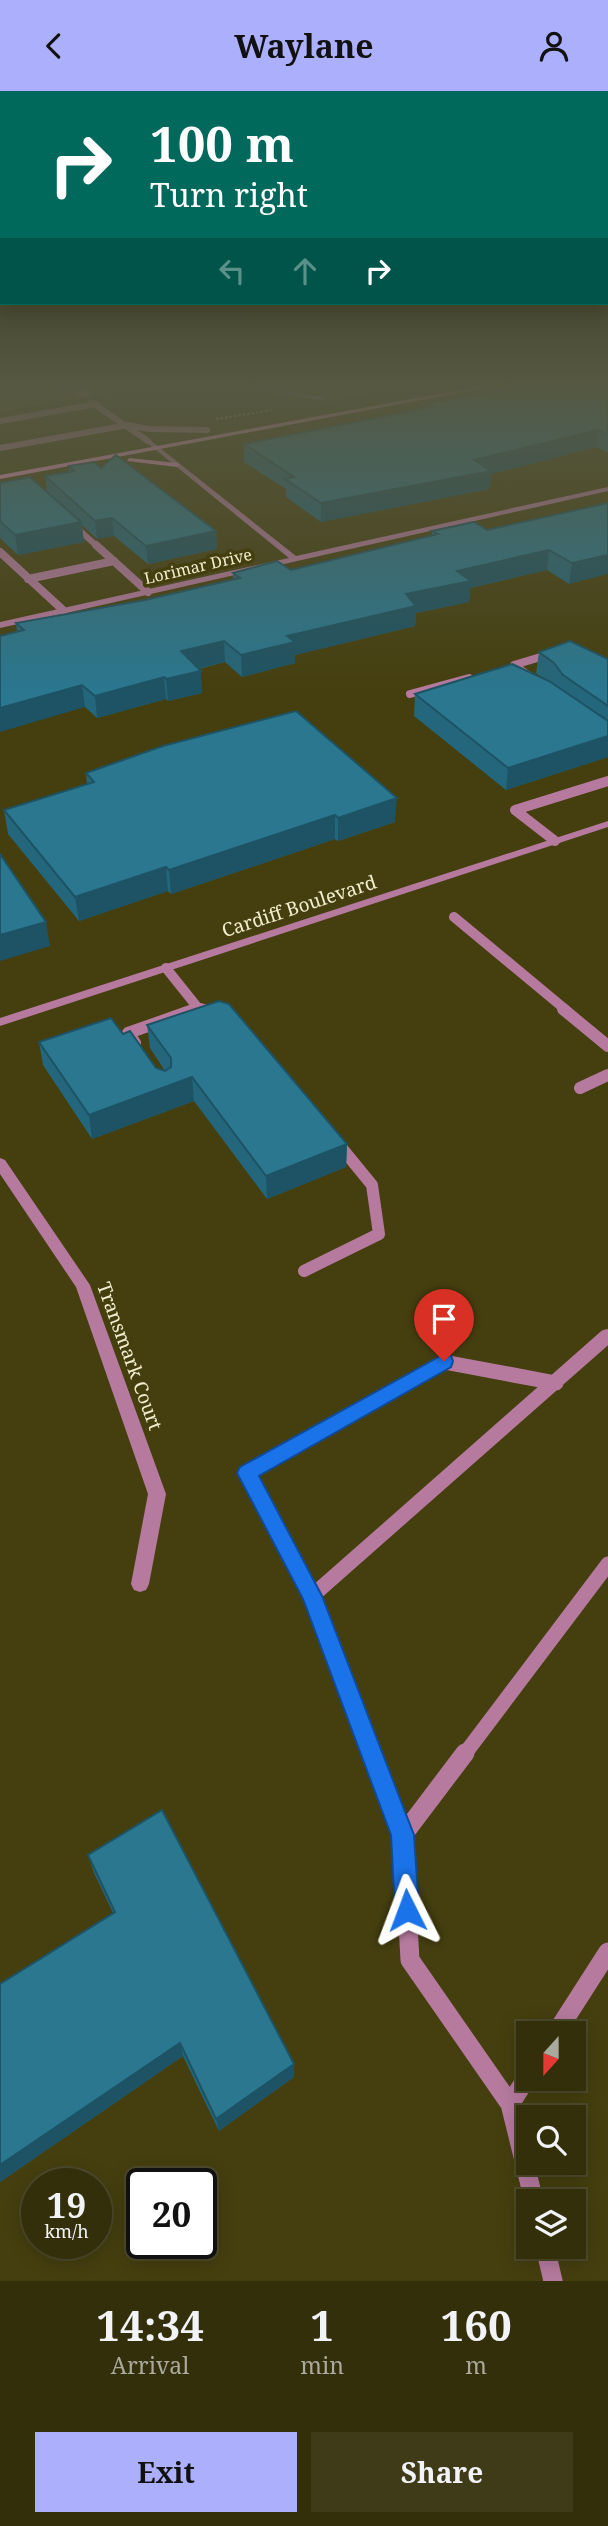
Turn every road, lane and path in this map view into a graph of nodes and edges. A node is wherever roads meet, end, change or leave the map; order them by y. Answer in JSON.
{"nodes":[{"id":1,"x":204,"y":486,"type":"edge"},
{"id":2,"x":608,"y":489,"type":"edge"},
{"id":3,"x":62,"y":515,"type":"edge"},
{"id":4,"x":0,"y":552,"type":"edge"},
{"id":5,"x":295,"y":559,"type":"junction"},
{"id":6,"x":114,"y":561,"type":"junction"},
{"id":7,"x":28,"y":579,"type":"junction"},
{"id":8,"x":148,"y":592,"type":"junction"},
{"id":9,"x":64,"y":611,"type":"junction"},
{"id":10,"x":0,"y":625,"type":"edge"},
{"id":11,"x":568,"y":653,"type":"edge"},
{"id":12,"x":473,"y":677,"type":"edge"},
{"id":13,"x":517,"y":679,"type":"edge"},
{"id":14,"x":536,"y":681,"type":"edge"},
{"id":15,"x":528,"y":687,"type":"edge"},
{"id":16,"x":410,"y":694,"type":"dead end"},
{"id":17,"x":608,"y":781,"type":"edge"},
{"id":18,"x":608,"y":824,"type":"edge"},
{"id":19,"x":555,"y":841,"type":"junction"},
{"id":20,"x":454,"y":917,"type":"dead end"},
{"id":21,"x":166,"y":968,"type":"junction"},
{"id":22,"x":198,"y":1008,"type":"junction"},
{"id":23,"x":223,"y":1015,"type":"edge"},
{"id":24,"x":0,"y":1022,"type":"edge"},
{"id":25,"x":608,"y":1046,"type":"edge"},
{"id":26,"x":144,"y":1054,"type":"edge"},
{"id":27,"x":608,"y":1075,"type":"edge"},
{"id":28,"x":580,"y":1088,"type":"dead end"},
{"id":29,"x":329,"y":1133,"type":"edge"},
{"id":30,"x":0,"y":1163,"type":"edge"},
{"id":31,"x":304,"y":1271,"type":"dead end"},
{"id":32,"x":608,"y":1335,"type":"edge"},
{"id":33,"x":556,"y":1383,"type":"junction"},
{"id":34,"x":608,"y":1564,"type":"edge"},
{"id":35,"x":140,"y":1584,"type":"dead end"},
{"id":36,"x":312,"y":1596,"type":"junction"},
{"id":37,"x":403,"y":1835,"type":"junction"},
{"id":38,"x":608,"y":1952,"type":"edge"},
{"id":39,"x":564,"y":2021,"type":"edge"},
{"id":40,"x":518,"y":2091,"type":"edge"},
{"id":41,"x":510,"y":2104,"type":"junction"},
{"id":42,"x":531,"y":2189,"type":"edge"},
{"id":43,"x":548,"y":2259,"type":"edge"},
{"id":44,"x":553,"y":2281,"type":"edge"}],
"edges":[{"from":1,"to":5,"type":"street"},
{"from":2,"to":5,"type":"street","name":"Lorimar Drive"},
{"from":3,"to":6,"type":"lane"},
{"from":4,"to":7,"type":"lane"},
{"from":5,"to":8,"type":"street","name":"Lorimar Drive"},
{"from":6,"to":7,"type":"lane"},
{"from":6,"to":8,"type":"lane"},
{"from":7,"to":9,"type":"lane"},
{"from":8,"to":9,"type":"street","name":"Lorimar Drive"},
{"from":9,"to":10,"type":"street","name":"Lorimar Drive"},
{"from":11,"to":14,"type":"lane"},
{"from":12,"to":16,"type":"lane"},
{"from":13,"to":15,"type":"lane"},
{"from":17,"to":19,"type":"lane"},
{"from":18,"to":19,"type":"street","name":"Cardiff Boulevard"},
{"from":19,"to":21,"type":"street","name":"Cardiff Boulevard"},
{"from":20,"to":25,"type":"lane"},
{"from":21,"to":22,"type":"lane"},
{"from":21,"to":24,"type":"street","name":"Cardiff Boulevard"},
{"from":22,"to":23,"type":"lane"},
{"from":22,"to":26,"type":"lane"},
{"from":27,"to":28,"type":"lane"},
{"from":29,"to":31,"type":"lane"},
{"from":30,"to":35,"type":"street","name":"Transmark Court"},
{"from":32,"to":33,"type":"lane"},
{"from":33,"to":36,"type":"lane"},
{"from":33,"to":36,"type":"lane"},
{"from":34,"to":37,"type":"lane"},
{"from":36,"to":37,"type":"lane"},
{"from":37,"to":41,"type":"lane"},
{"from":38,"to":39,"type":"lane"},
{"from":40,"to":41,"type":"lane"},
{"from":41,"to":42,"type":"lane"},
{"from":43,"to":44,"type":"lane"}]}
